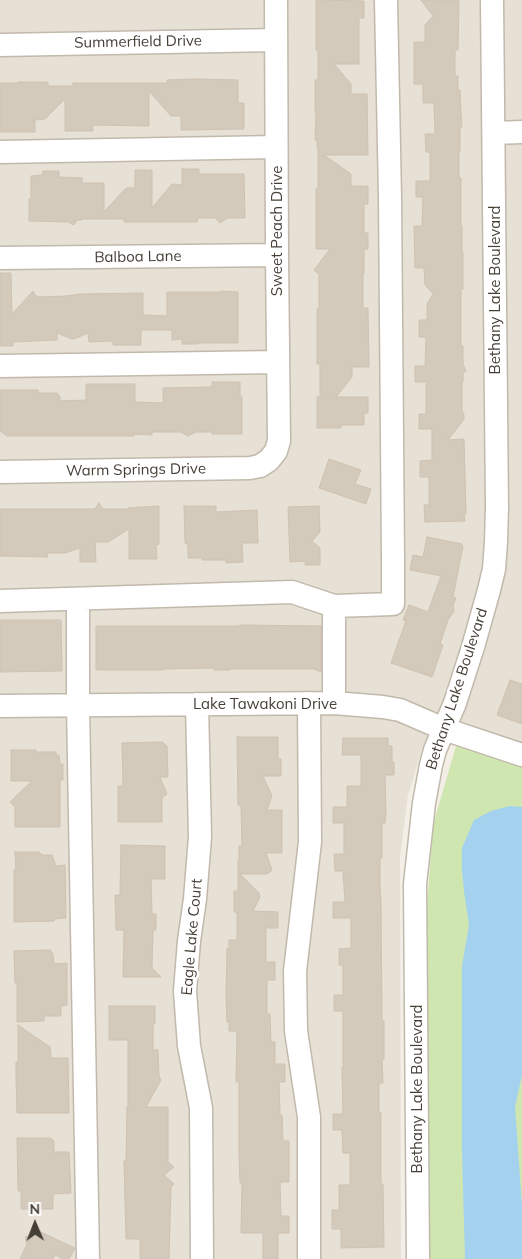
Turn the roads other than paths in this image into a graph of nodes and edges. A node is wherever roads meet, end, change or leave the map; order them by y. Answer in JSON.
{"nodes":[{"id":1,"x":276,"y":0,"type":"edge"},
{"id":2,"x":386,"y":0,"type":"edge"},
{"id":3,"x":492,"y":0,"type":"edge"},
{"id":4,"x":276,"y":40,"type":"junction"},
{"id":5,"x":0,"y":45,"type":"edge"},
{"id":6,"x":522,"y":132,"type":"edge"},
{"id":7,"x":494,"y":133,"type":"junction"},
{"id":8,"x":276,"y":147,"type":"junction"},
{"id":9,"x":0,"y":152,"type":"edge"},
{"id":10,"x":277,"y":255,"type":"junction"},
{"id":11,"x":0,"y":258,"type":"edge"},
{"id":12,"x":278,"y":362,"type":"junction"},
{"id":13,"x":0,"y":366,"type":"edge"},
{"id":14,"x":269,"y":460,"type":"joint"},
{"id":15,"x":0,"y":472,"type":"edge"},
{"id":16,"x":78,"y":599,"type":"junction"},
{"id":17,"x":0,"y":601,"type":"edge"},
{"id":18,"x":334,"y":606,"type":"junction"},
{"id":19,"x":309,"y":703,"type":"junction"},
{"id":20,"x":334,"y":703,"type":"junction"},
{"id":21,"x":197,"y":704,"type":"junction"},
{"id":22,"x":78,"y":705,"type":"junction"},
{"id":23,"x":0,"y":706,"type":"edge"},
{"id":24,"x":444,"y":729,"type":"junction"},
{"id":25,"x":522,"y":755,"type":"edge"},
{"id":26,"x":88,"y":1259,"type":"edge"},
{"id":27,"x":202,"y":1259,"type":"edge"},
{"id":28,"x":309,"y":1259,"type":"edge"},
{"id":29,"x":418,"y":1259,"type":"edge"}],
"edges":[{"from":1,"to":4,"type":"street","name":"Sweet Peach Drive"},
{"from":2,"to":18,"type":"street"},
{"from":3,"to":7,"type":"street","name":"Bethany Lake Boulevard"},
{"from":4,"to":5,"type":"street","name":"Summerfield Drive"},
{"from":4,"to":8,"type":"street","name":"Sweet Peach Drive"},
{"from":6,"to":7,"type":"street"},
{"from":7,"to":24,"type":"street","name":"Bethany Lake Boulevard"},
{"from":8,"to":9,"type":"street"},
{"from":8,"to":10,"type":"street","name":"Sweet Peach Drive"},
{"from":10,"to":11,"type":"street","name":"Balboa Lane"},
{"from":10,"to":12,"type":"street","name":"Sweet Peach Drive"},
{"from":12,"to":13,"type":"street"},
{"from":12,"to":14,"type":"street","name":"Sweet Peach Drive"},
{"from":14,"to":15,"type":"street","name":"Warm Springs Drive"},
{"from":16,"to":17,"type":"street"},
{"from":16,"to":18,"type":"street"},
{"from":16,"to":22,"type":"street"},
{"from":18,"to":20,"type":"street"},
{"from":19,"to":20,"type":"street","name":"Lake Tawakoni Drive"},
{"from":19,"to":21,"type":"street","name":"Lake Tawakoni Drive"},
{"from":19,"to":28,"type":"street"},
{"from":20,"to":24,"type":"street","name":"Lake Tawakoni Drive"},
{"from":21,"to":22,"type":"street","name":"Lake Tawakoni Drive"},
{"from":21,"to":27,"type":"street","name":"Eagle Lake Court"},
{"from":22,"to":23,"type":"street","name":"Lake Tawakoni Drive"},
{"from":22,"to":26,"type":"street"},
{"from":24,"to":25,"type":"street","name":"Lake Tawakoni Drive"},
{"from":24,"to":29,"type":"street","name":"Bethany Lake Boulevard"}]}
